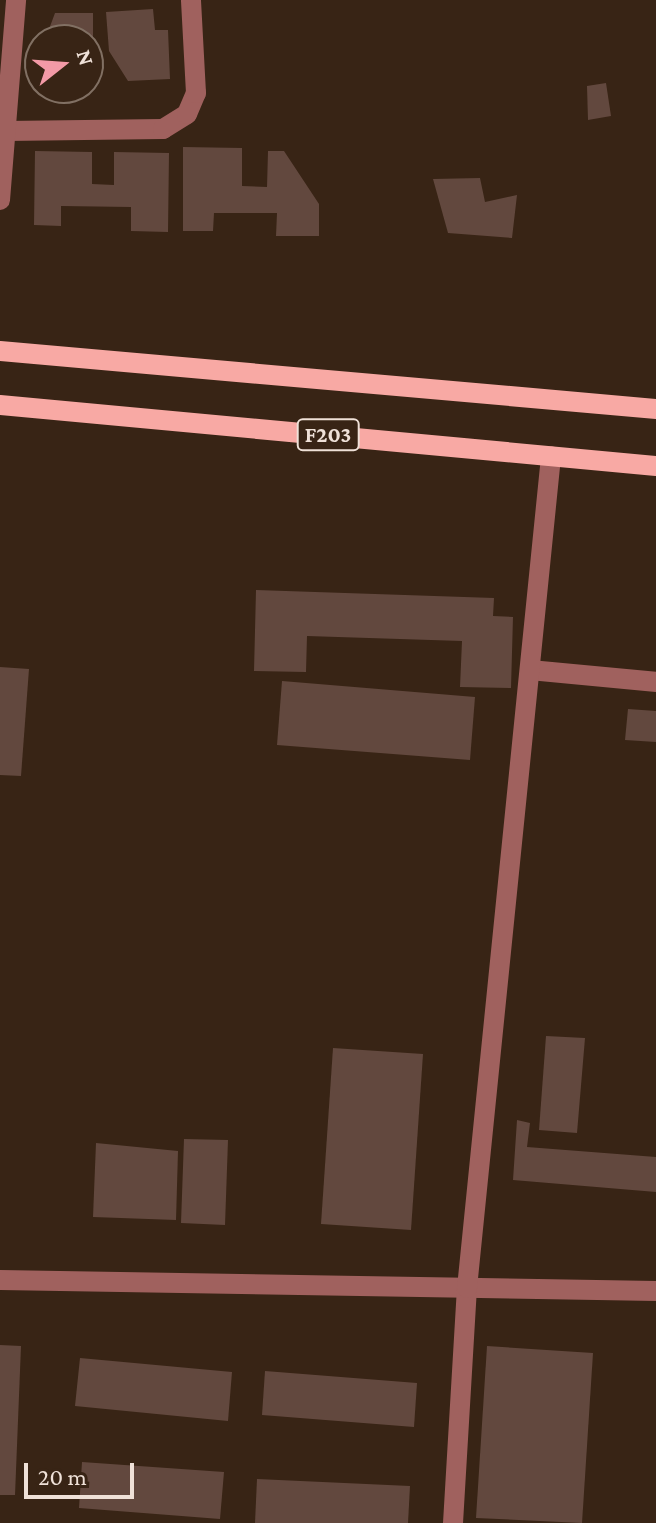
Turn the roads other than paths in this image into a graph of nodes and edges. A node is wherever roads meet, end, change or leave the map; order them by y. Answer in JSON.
{"nodes":[{"id":1,"x":16,"y":0,"type":"edge"},
{"id":2,"x":191,"y":0,"type":"edge"},
{"id":3,"x":6,"y":131,"type":"junction"},
{"id":4,"x":0,"y":200,"type":"edge"},
{"id":5,"x":0,"y":351,"type":"edge"},
{"id":6,"x":0,"y":405,"type":"edge"},
{"id":7,"x":656,"y":409,"type":"edge"},
{"id":8,"x":551,"y":456,"type":"junction"},
{"id":9,"x":656,"y":466,"type":"edge"},
{"id":10,"x":530,"y":670,"type":"junction"},
{"id":11,"x":656,"y":682,"type":"edge"},
{"id":12,"x":0,"y":1280,"type":"edge"},
{"id":13,"x":467,"y":1288,"type":"junction"},
{"id":14,"x":656,"y":1291,"type":"edge"},
{"id":15,"x":453,"y":1523,"type":"edge"}],
"edges":[{"from":1,"to":3,"type":"street"},
{"from":2,"to":3,"type":"street"},
{"from":3,"to":4,"type":"street"},
{"from":5,"to":7,"type":"main road","number":"F203"},
{"from":6,"to":8,"type":"main road","number":"F203"},
{"from":8,"to":9,"type":"main road","number":"F203"},
{"from":8,"to":10,"type":"street"},
{"from":10,"to":11,"type":"street"},
{"from":10,"to":13,"type":"street"},
{"from":12,"to":13,"type":"street"},
{"from":13,"to":14,"type":"street"},
{"from":13,"to":15,"type":"street"}]}
